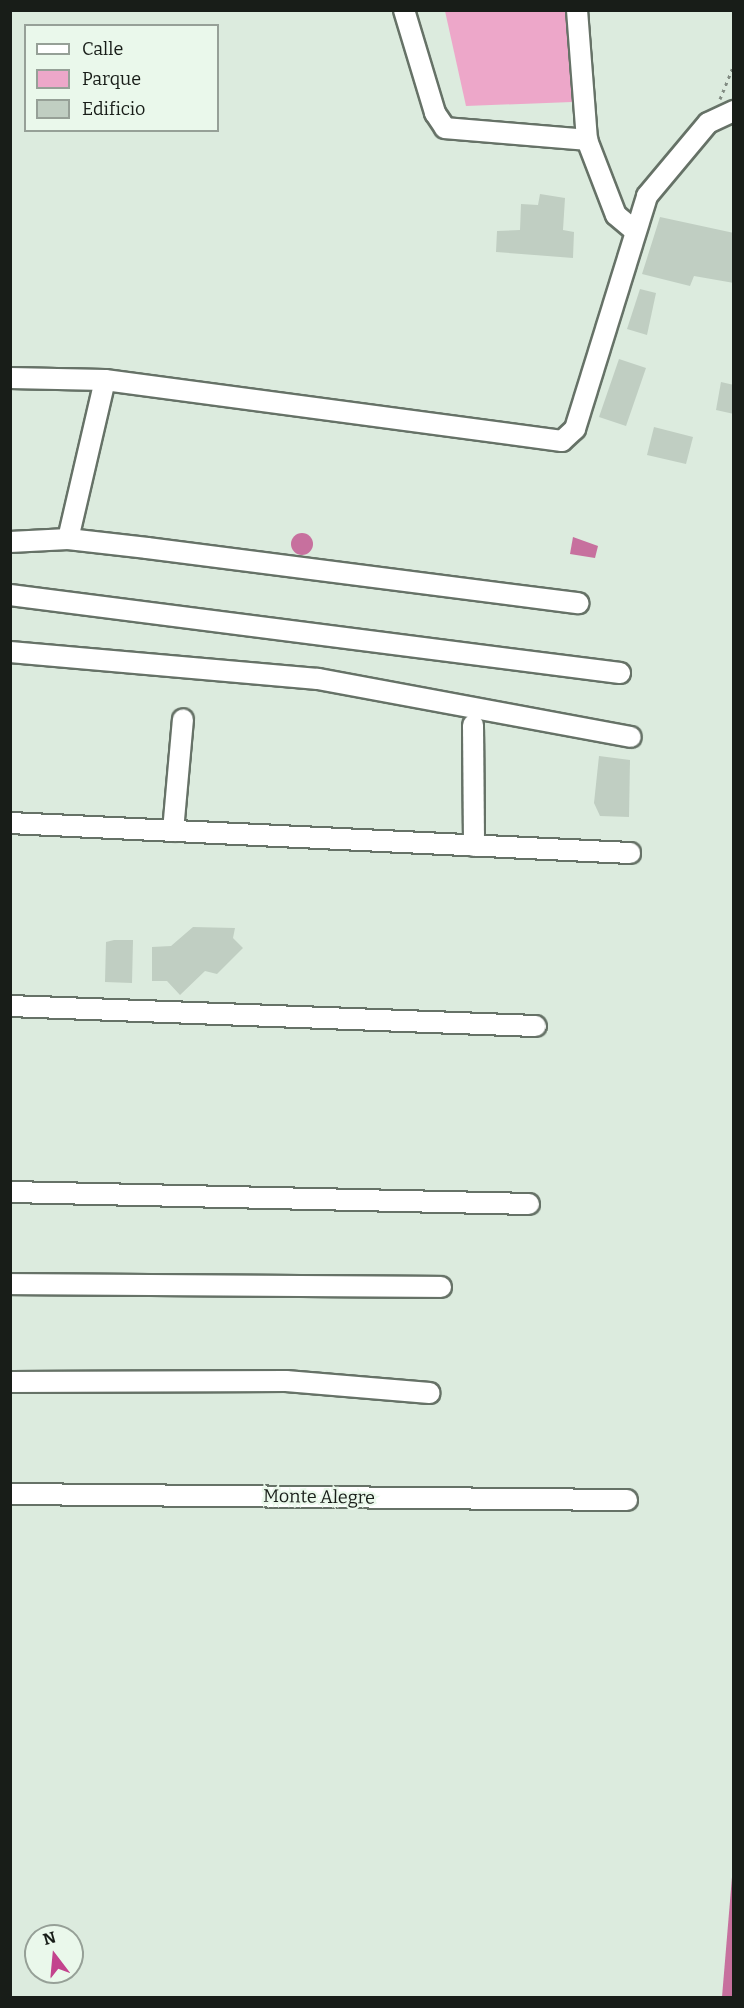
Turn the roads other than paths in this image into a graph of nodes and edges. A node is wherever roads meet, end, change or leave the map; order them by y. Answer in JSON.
{"nodes":[{"id":1,"x":404,"y":10,"type":"edge"},
{"id":2,"x":577,"y":10,"type":"edge"},
{"id":3,"x":734,"y":111,"type":"edge"},
{"id":4,"x":587,"y":140,"type":"junction"},
{"id":5,"x":634,"y":230,"type":"junction"},
{"id":6,"x":10,"y":378,"type":"edge"},
{"id":7,"x":105,"y":380,"type":"junction"},
{"id":8,"x":68,"y":539,"type":"junction"},
{"id":9,"x":10,"y":542,"type":"edge"},
{"id":10,"x":10,"y":596,"type":"edge"},
{"id":11,"x":579,"y":603,"type":"dead end"},
{"id":12,"x":10,"y":652,"type":"edge"},
{"id":13,"x":620,"y":674,"type":"dead end"},
{"id":14,"x":183,"y":719,"type":"dead end"},
{"id":15,"x":473,"y":725,"type":"dead end"},
{"id":16,"x":631,"y":737,"type":"dead end"},
{"id":17,"x":10,"y":823,"type":"edge"},
{"id":18,"x":173,"y":831,"type":"junction"},
{"id":19,"x":474,"y":846,"type":"junction"},
{"id":20,"x":630,"y":853,"type":"dead end"},
{"id":21,"x":10,"y":1006,"type":"edge"},
{"id":22,"x":536,"y":1026,"type":"dead end"},
{"id":23,"x":10,"y":1192,"type":"edge"},
{"id":24,"x":529,"y":1204,"type":"dead end"},
{"id":25,"x":10,"y":1284,"type":"edge"},
{"id":26,"x":441,"y":1287,"type":"dead end"},
{"id":27,"x":10,"y":1382,"type":"edge"},
{"id":28,"x":430,"y":1393,"type":"dead end"},
{"id":29,"x":10,"y":1494,"type":"edge"},
{"id":30,"x":627,"y":1500,"type":"dead end"}],
"edges":[{"from":1,"to":4,"type":"street"},
{"from":2,"to":4,"type":"street"},
{"from":3,"to":5,"type":"street"},
{"from":4,"to":5,"type":"street"},
{"from":5,"to":7,"type":"street"},
{"from":6,"to":7,"type":"street"},
{"from":7,"to":8,"type":"street"},
{"from":8,"to":9,"type":"street"},
{"from":8,"to":11,"type":"street"},
{"from":10,"to":13,"type":"street"},
{"from":12,"to":16,"type":"street"},
{"from":14,"to":18,"type":"street"},
{"from":15,"to":19,"type":"street"},
{"from":17,"to":18,"type":"street"},
{"from":18,"to":19,"type":"street"},
{"from":19,"to":20,"type":"street"},
{"from":21,"to":22,"type":"street"},
{"from":23,"to":24,"type":"street"},
{"from":25,"to":26,"type":"street"},
{"from":27,"to":28,"type":"street"},
{"from":29,"to":30,"type":"street","name":"Monte Alegre"}]}
